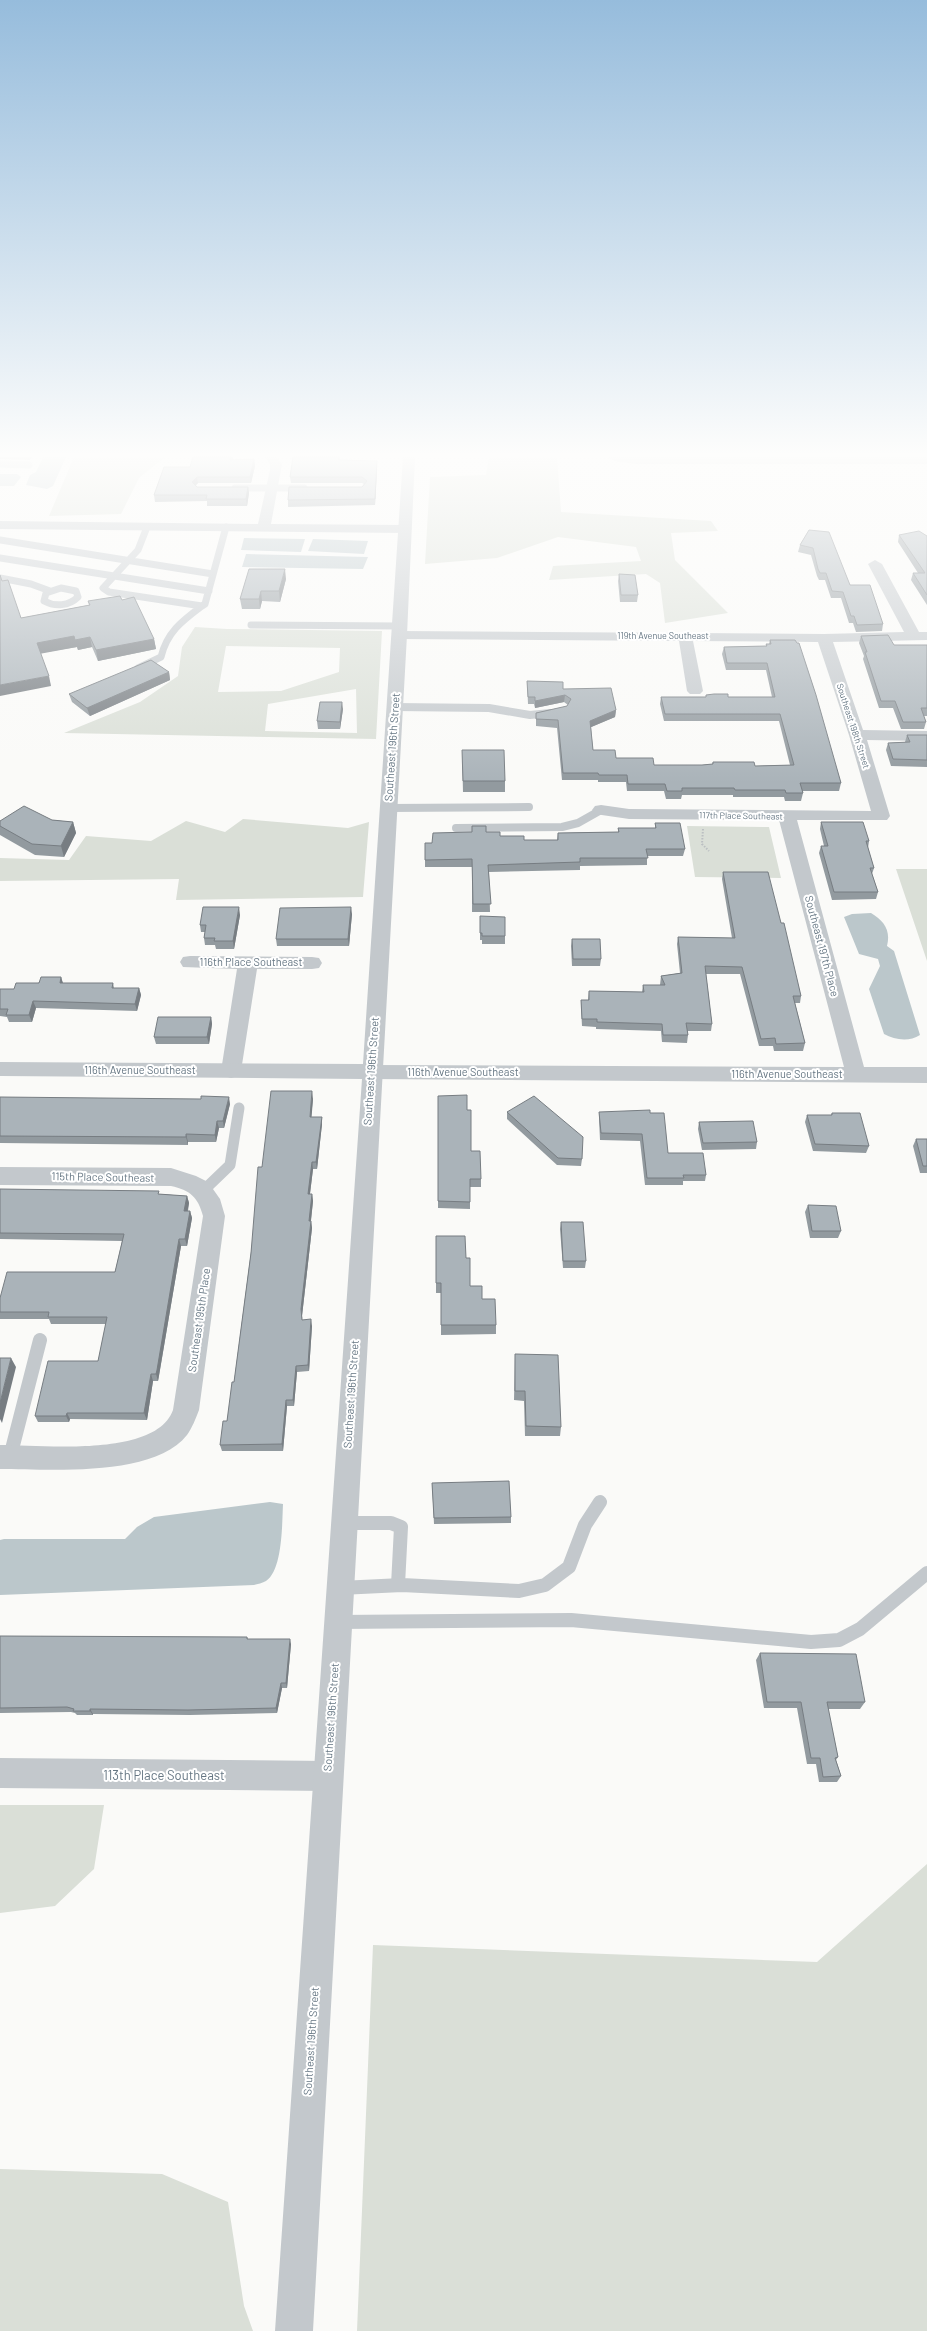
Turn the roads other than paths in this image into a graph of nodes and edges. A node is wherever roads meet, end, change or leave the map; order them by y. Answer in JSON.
{"nodes":[{"id":1,"x":49,"y":566,"type":"edge"},
{"id":2,"x":123,"y":566,"type":"edge"},
{"id":3,"x":163,"y":566,"type":"edge"},
{"id":4,"x":215,"y":566,"type":"edge"},
{"id":5,"x":403,"y":566,"type":"edge"},
{"id":6,"x":876,"y":566,"type":"edge"},
{"id":7,"x":213,"y":574,"type":"junction"},
{"id":8,"x":113,"y":576,"type":"junction"},
{"id":9,"x":0,"y":578,"type":"edge"},
{"id":10,"x":50,"y":591,"type":"dead end"},
{"id":11,"x":209,"y":591,"type":"junction"},
{"id":12,"x":202,"y":606,"type":"junction"},
{"id":13,"x":251,"y":625,"type":"dead end"},
{"id":14,"x":400,"y":630,"type":"junction"},
{"id":15,"x":685,"y":636,"type":"junction"},
{"id":16,"x":920,"y":636,"type":"edge"},
{"id":17,"x":824,"y":638,"type":"junction"},
{"id":18,"x":132,"y":670,"type":"edge"},
{"id":19,"x":696,"y":691,"type":"dead end"},
{"id":20,"x":395,"y":707,"type":"junction"},
{"id":21,"x":559,"y":710,"type":"edge"},
{"id":22,"x":857,"y":735,"type":"junction"},
{"id":23,"x":927,"y":736,"type":"edge"},
{"id":24,"x":529,"y":807,"type":"dead end"},
{"id":25,"x":388,"y":808,"type":"junction"},
{"id":26,"x":602,"y":810,"type":"joint"},
{"id":27,"x":881,"y":816,"type":"joint"},
{"id":28,"x":787,"y":817,"type":"junction"},
{"id":29,"x":456,"y":828,"type":"dead end"},
{"id":30,"x":190,"y":962,"type":"dead end"},
{"id":31,"x":248,"y":962,"type":"junction"},
{"id":32,"x":312,"y":963,"type":"dead end"},
{"id":33,"x":0,"y":1069,"type":"edge"},
{"id":34,"x":231,"y":1071,"type":"junction"},
{"id":35,"x":371,"y":1072,"type":"junction"},
{"id":36,"x":856,"y":1074,"type":"junction"},
{"id":37,"x":927,"y":1075,"type":"edge"},
{"id":38,"x":239,"y":1108,"type":"dead end"},
{"id":39,"x":0,"y":1176,"type":"edge"},
{"id":40,"x":204,"y":1190,"type":"junction"},
{"id":41,"x":40,"y":1340,"type":"dead end"},
{"id":42,"x":5,"y":1457,"type":"edge"},
{"id":43,"x":600,"y":1502,"type":"dead end"},
{"id":44,"x":343,"y":1523,"type":"junction"},
{"id":45,"x":927,"y":1573,"type":"edge"},
{"id":46,"x":398,"y":1585,"type":"junction"},
{"id":47,"x":339,"y":1588,"type":"junction"},
{"id":48,"x":337,"y":1622,"type":"junction"},
{"id":49,"x":0,"y":1774,"type":"edge"},
{"id":50,"x":328,"y":1776,"type":"junction"},
{"id":51,"x":294,"y":2331,"type":"edge"}],
"edges":[{"from":1,"to":8,"type":"lane"},
{"from":2,"to":8,"type":"lane"},
{"from":3,"to":7,"type":"lane"},
{"from":4,"to":7,"type":"lane"},
{"from":5,"to":14,"type":"street","name":"Southeast 196th Street"},
{"from":6,"to":16,"type":"street"},
{"from":7,"to":11,"type":"lane"},
{"from":8,"to":11,"type":"lane"},
{"from":8,"to":12,"type":"lane"},
{"from":9,"to":10,"type":"lane"},
{"from":11,"to":12,"type":"lane"},
{"from":12,"to":18,"type":"lane"},
{"from":13,"to":14,"type":"lane"},
{"from":14,"to":15,"type":"street","name":"119th Avenue Southeast"},
{"from":14,"to":20,"type":"street","name":"Southeast 196th Street"},
{"from":15,"to":17,"type":"street","name":"119th Avenue Southeast"},
{"from":15,"to":19,"type":"street"},
{"from":16,"to":17,"type":"street","name":"119th Avenue Southeast"},
{"from":17,"to":22,"type":"street","name":"Southeast 198th Street"},
{"from":20,"to":21,"type":"lane"},
{"from":20,"to":25,"type":"street","name":"Southeast 196th Street"},
{"from":22,"to":23,"type":"street"},
{"from":22,"to":27,"type":"street","name":"Southeast 198th Street"},
{"from":24,"to":25,"type":"lane"},
{"from":25,"to":35,"type":"street","name":"Southeast 196th Street"},
{"from":26,"to":28,"type":"street","name":"117th Place Southeast"},
{"from":26,"to":29,"type":"lane"},
{"from":27,"to":28,"type":"street","name":"117th Place Southeast"},
{"from":28,"to":36,"type":"street","name":"Southeast 197th Place"},
{"from":30,"to":31,"type":"street","name":"116th Place Southeast"},
{"from":31,"to":32,"type":"street","name":"116th Place Southeast"},
{"from":31,"to":34,"type":"street"},
{"from":33,"to":34,"type":"street","name":"116th Avenue Southeast"},
{"from":34,"to":35,"type":"street","name":"116th Avenue Southeast"},
{"from":35,"to":36,"type":"street","name":"116th Avenue Southeast"},
{"from":35,"to":44,"type":"street","name":"Southeast 196th Street"},
{"from":36,"to":37,"type":"street","name":"116th Avenue Southeast"},
{"from":38,"to":40,"type":"lane"},
{"from":39,"to":40,"type":"street","name":"115th Place Southeast"},
{"from":40,"to":42,"type":"street","name":"Southeast 195th Place"},
{"from":41,"to":42,"type":"lane"},
{"from":43,"to":46,"type":"lane"},
{"from":44,"to":46,"type":"lane"},
{"from":44,"to":47,"type":"street","name":"Southeast 196th Street"},
{"from":45,"to":48,"type":"lane"},
{"from":46,"to":47,"type":"lane"},
{"from":47,"to":48,"type":"street","name":"Southeast 196th Street"},
{"from":48,"to":50,"type":"street","name":"Southeast 196th Street"},
{"from":49,"to":50,"type":"street","name":"113th Place Southeast"},
{"from":50,"to":51,"type":"street","name":"Southeast 196th Street"}]}
